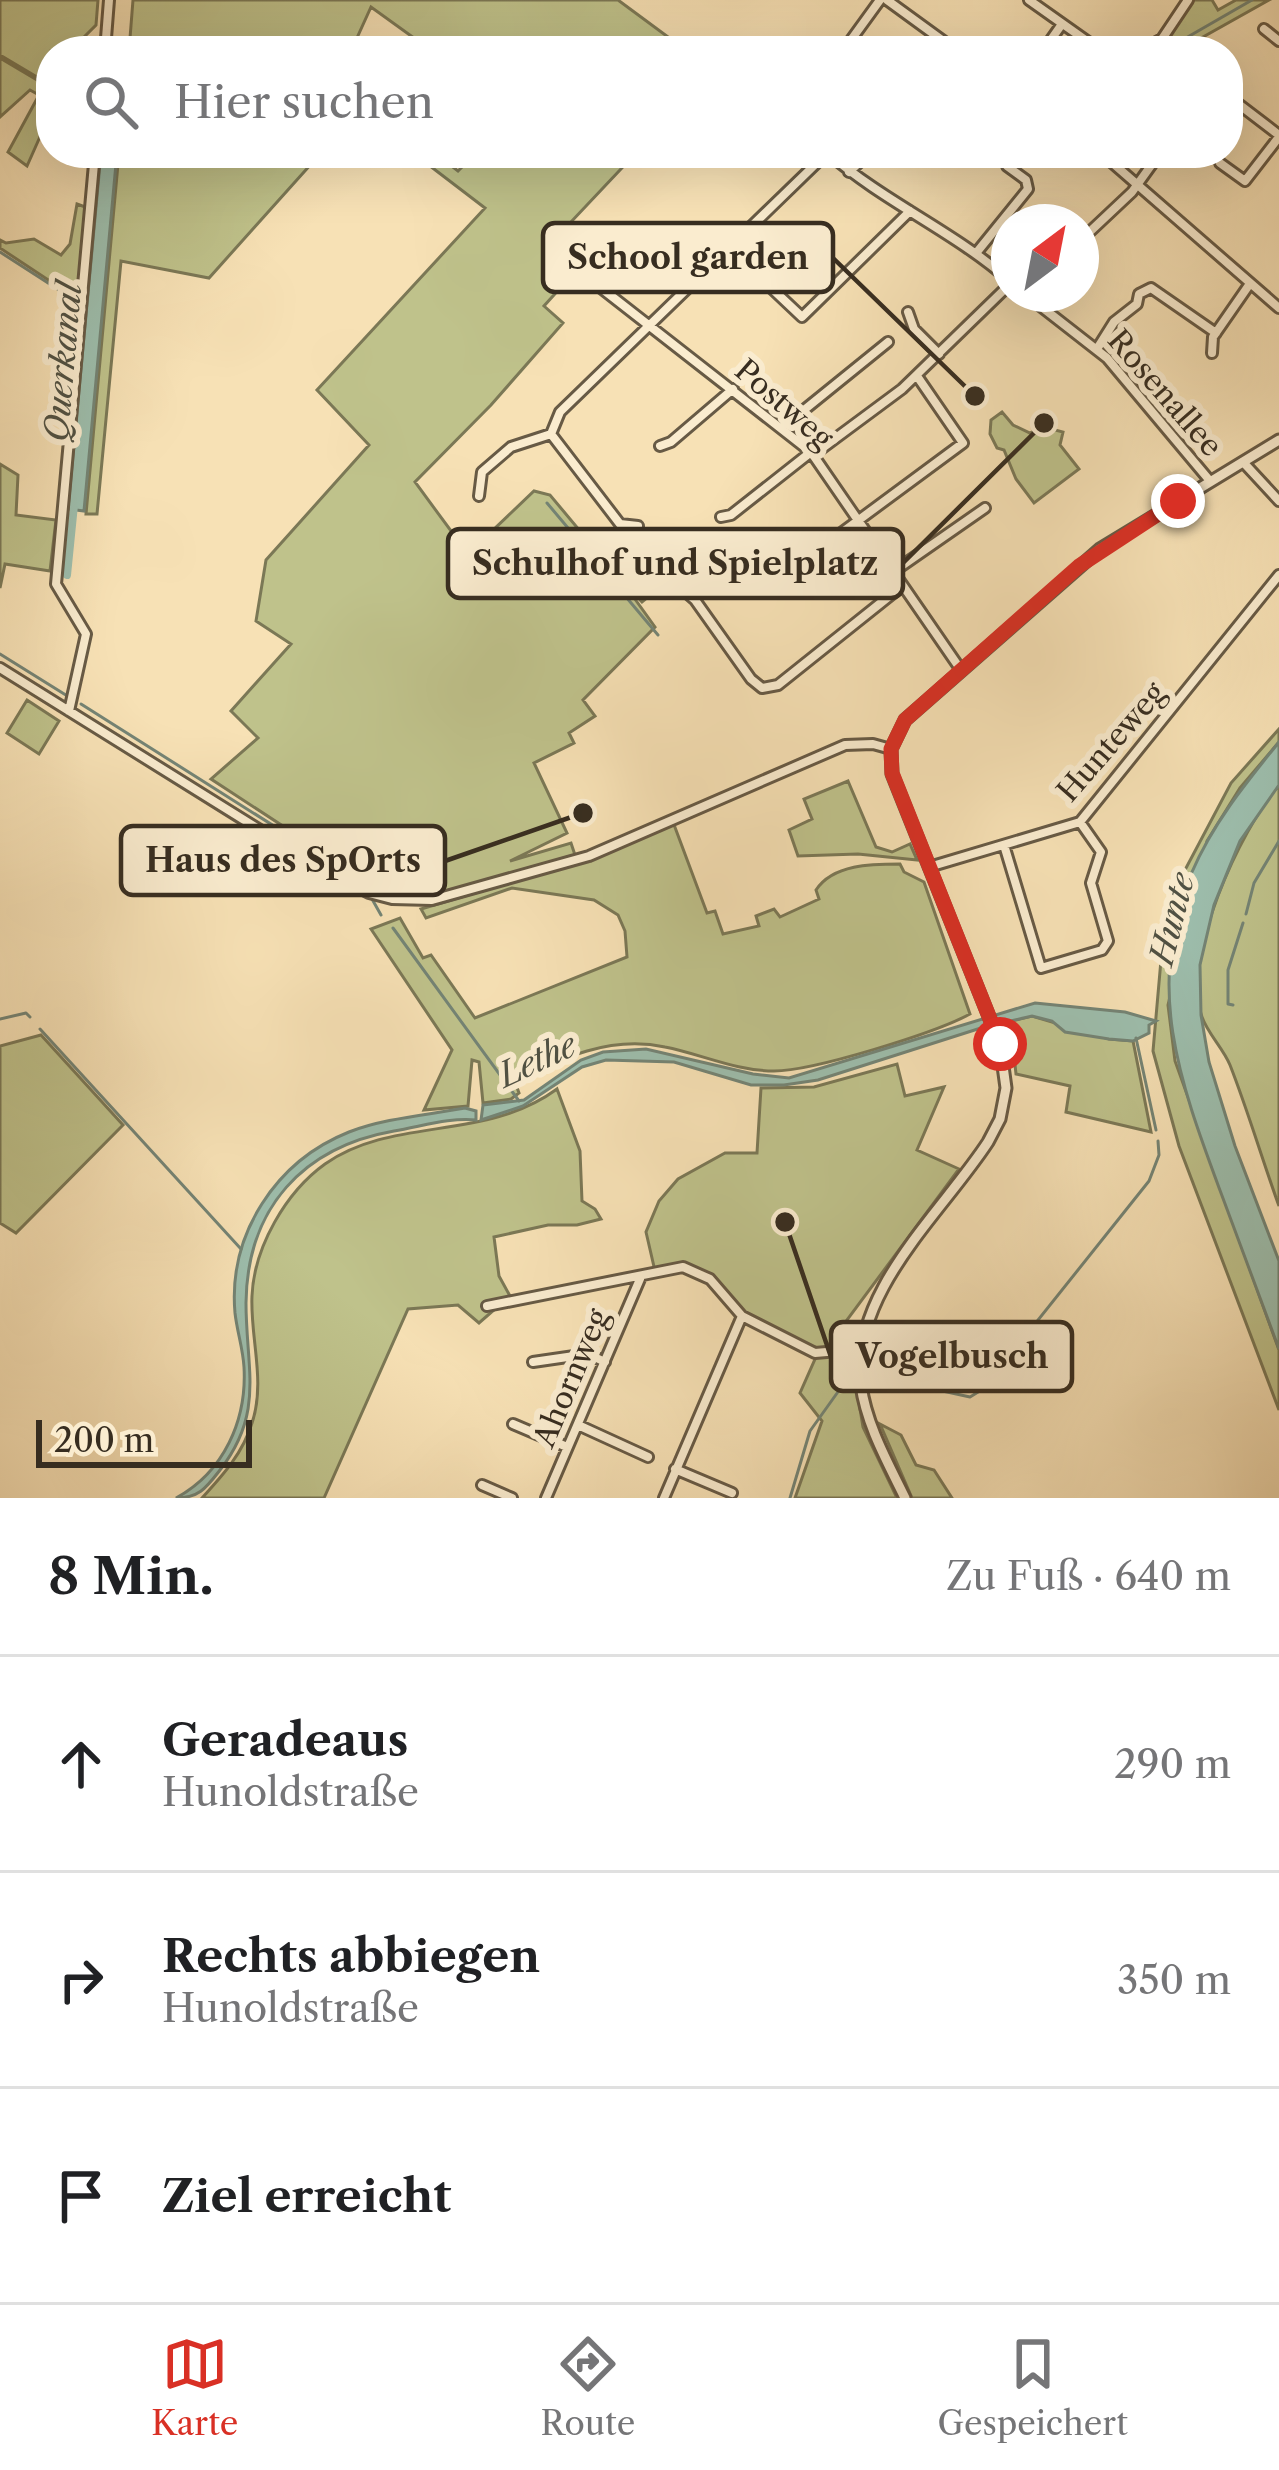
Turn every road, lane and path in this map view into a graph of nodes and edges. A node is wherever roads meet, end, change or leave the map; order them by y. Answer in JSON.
{"nodes":[{"id":1,"x":109,"y":0,"type":"edge"},
{"id":2,"x":883,"y":0,"type":"edge"},
{"id":3,"x":1029,"y":0,"type":"edge"},
{"id":4,"x":1188,"y":0,"type":"edge"},
{"id":5,"x":1062,"y":24,"type":"junction"},
{"id":6,"x":1264,"y":29,"type":"dead end"},
{"id":7,"x":106,"y":36,"type":"edge"},
{"id":8,"x":855,"y":36,"type":"edge"},
{"id":9,"x":935,"y":36,"type":"edge"},
{"id":10,"x":1054,"y":36,"type":"edge"},
{"id":11,"x":1079,"y":36,"type":"edge"},
{"id":12,"x":1164,"y":36,"type":"edge"},
{"id":13,"x":1279,"y":40,"type":"edge"},
{"id":14,"x":1243,"y":108,"type":"edge"},
{"id":15,"x":1279,"y":136,"type":"edge"},
{"id":16,"x":94,"y":168,"type":"edge"},
{"id":17,"x":812,"y":168,"type":"edge"},
{"id":18,"x":844,"y":168,"type":"edge"},
{"id":19,"x":853,"y":168,"type":"edge"},
{"id":20,"x":1010,"y":168,"type":"edge"},
{"id":21,"x":1120,"y":168,"type":"edge"},
{"id":22,"x":1149,"y":168,"type":"edge"},
{"id":23,"x":1227,"y":168,"type":"edge"},
{"id":24,"x":849,"y":172,"type":"junction"},
{"id":25,"x":1138,"y":183,"type":"junction"},
{"id":26,"x":910,"y":211,"type":"junction"},
{"id":27,"x":1099,"y":222,"type":"edge"},
{"id":28,"x":730,"y":249,"type":"junction"},
{"id":29,"x":977,"y":252,"type":"junction"},
{"id":30,"x":991,"y":266,"type":"edge"},
{"id":31,"x":578,"y":270,"type":"dead end"},
{"id":32,"x":1249,"y":285,"type":"junction"},
{"id":33,"x":991,"y":301,"type":"edge"},
{"id":34,"x":1278,"y":306,"type":"edge"},
{"id":35,"x":908,"y":312,"type":"dead end"},
{"id":36,"x":1055,"y":312,"type":"edge"},
{"id":37,"x":651,"y":326,"type":"junction"},
{"id":38,"x":1216,"y":333,"type":"junction"},
{"id":39,"x":888,"y":342,"type":"dead end"},
{"id":40,"x":1097,"y":349,"type":"junction"},
{"id":41,"x":1212,"y":352,"type":"dead end"},
{"id":42,"x":939,"y":354,"type":"junction"},
{"id":43,"x":917,"y":376,"type":"junction"},
{"id":44,"x":733,"y":389,"type":"junction"},
{"id":45,"x":783,"y":427,"type":"junction"},
{"id":46,"x":551,"y":434,"type":"junction"},
{"id":47,"x":1279,"y":440,"type":"edge"},
{"id":48,"x":660,"y":446,"type":"dead end"},
{"id":49,"x":812,"y":454,"type":"junction"},
{"id":50,"x":1243,"y":462,"type":"junction"},
{"id":51,"x":1210,"y":481,"type":"junction"},
{"id":52,"x":479,"y":496,"type":"dead end"},
{"id":53,"x":1279,"y":501,"type":"edge"},
{"id":54,"x":986,"y":508,"type":"dead end"},
{"id":55,"x":722,"y":517,"type":"dead end"},
{"id":56,"x":858,"y":522,"type":"junction"},
{"id":57,"x":638,"y":526,"type":"dead end"},
{"id":58,"x":893,"y":572,"type":"junction"},
{"id":59,"x":1279,"y":575,"type":"edge"},
{"id":60,"x":779,"y":579,"type":"dead end"},
{"id":61,"x":902,"y":586,"type":"junction"},
{"id":62,"x":680,"y":587,"type":"dead end"},
{"id":63,"x":0,"y":668,"type":"edge"},
{"id":64,"x":961,"y":670,"type":"junction"},
{"id":65,"x":762,"y":688,"type":"junction"},
{"id":66,"x":757,"y":703,"type":"dead end"},
{"id":67,"x":69,"y":712,"type":"junction"},
{"id":68,"x":891,"y":749,"type":"junction"},
{"id":69,"x":1081,"y":822,"type":"junction"},
{"id":70,"x":1004,"y":844,"type":"junction"},
{"id":71,"x":929,"y":867,"type":"junction"},
{"id":72,"x":640,"y":1278,"type":"junction"},
{"id":73,"x":487,"y":1306,"type":"dead end"},
{"id":74,"x":742,"y":1316,"type":"junction"},
{"id":75,"x":862,"y":1349,"type":"junction"},
{"id":76,"x":533,"y":1362,"type":"dead end"},
{"id":77,"x":605,"y":1362,"type":"junction"},
{"id":78,"x":513,"y":1424,"type":"dead end"},
{"id":79,"x":578,"y":1425,"type":"junction"},
{"id":80,"x":567,"y":1447,"type":"junction"},
{"id":81,"x":648,"y":1457,"type":"dead end"},
{"id":82,"x":675,"y":1469,"type":"junction"},
{"id":83,"x":482,"y":1485,"type":"dead end"},
{"id":84,"x":732,"y":1493,"type":"dead end"},
{"id":85,"x":512,"y":1498,"type":"edge"},
{"id":86,"x":546,"y":1498,"type":"edge"},
{"id":87,"x":664,"y":1498,"type":"edge"},
{"id":88,"x":905,"y":1498,"type":"edge"}],
"edges":[{"from":1,"to":7,"type":"street"},
{"from":2,"to":8,"type":"street"},
{"from":2,"to":9,"type":"street"},
{"from":3,"to":5,"type":"street"},
{"from":4,"to":12,"type":"street"},
{"from":5,"to":10,"type":"street"},
{"from":5,"to":11,"type":"street"},
{"from":6,"to":13,"type":"street"},
{"from":14,"to":15,"type":"street"},
{"from":15,"to":23,"type":"street"},
{"from":16,"to":67,"type":"street"},
{"from":17,"to":28,"type":"street"},
{"from":18,"to":24,"type":"street"},
{"from":19,"to":24,"type":"street"},
{"from":20,"to":29,"type":"street"},
{"from":21,"to":25,"type":"street"},
{"from":22,"to":25,"type":"street"},
{"from":24,"to":26,"type":"street"},
{"from":25,"to":27,"type":"street"},
{"from":25,"to":32,"type":"street"},
{"from":26,"to":28,"type":"street"},
{"from":26,"to":29,"type":"street"},
{"from":28,"to":37,"type":"street"},
{"from":29,"to":30,"type":"street"},
{"from":31,"to":37,"type":"street","name":"Postweg"},
{"from":32,"to":34,"type":"street"},
{"from":32,"to":38,"type":"street"},
{"from":33,"to":42,"type":"street"},
{"from":35,"to":42,"type":"street"},
{"from":36,"to":40,"type":"street","name":"Rosenallee"},
{"from":37,"to":44,"type":"street","name":"Postweg"},
{"from":37,"to":46,"type":"street"},
{"from":38,"to":40,"type":"street"},
{"from":38,"to":41,"type":"street"},
{"from":39,"to":45,"type":"street"},
{"from":40,"to":51,"type":"street","name":"Rosenallee"},
{"from":42,"to":43,"type":"street"},
{"from":43,"to":49,"type":"street"},
{"from":43,"to":56,"type":"street"},
{"from":44,"to":45,"type":"street","name":"Postweg"},
{"from":44,"to":48,"type":"street"},
{"from":45,"to":49,"type":"street","name":"Postweg"},
{"from":46,"to":52,"type":"street"},
{"from":46,"to":57,"type":"street"},
{"from":47,"to":50,"type":"street"},
{"from":49,"to":55,"type":"street"},
{"from":49,"to":56,"type":"street","name":"Postweg"},
{"from":50,"to":51,"type":"street"},
{"from":50,"to":53,"type":"street"},
{"from":51,"to":64,"type":"street"},
{"from":54,"to":58,"type":"street"},
{"from":56,"to":58,"type":"street","name":"Postweg"},
{"from":56,"to":60,"type":"street"},
{"from":58,"to":61,"type":"street","name":"Postweg"},
{"from":59,"to":69,"type":"street","name":"Hunteweg"},
{"from":61,"to":64,"type":"street","name":"Postweg"},
{"from":61,"to":65,"type":"street"},
{"from":62,"to":65,"type":"street"},
{"from":63,"to":67,"type":"street"},
{"from":64,"to":68,"type":"street"},
{"from":65,"to":66,"type":"street"},
{"from":67,"to":68,"type":"street"},
{"from":68,"to":71,"type":"street"},
{"from":69,"to":70,"type":"street","name":"Hunteweg"},
{"from":69,"to":70,"type":"street"},
{"from":70,"to":71,"type":"street","name":"Hunteweg"},
{"from":71,"to":75,"type":"street"},
{"from":72,"to":73,"type":"street"},
{"from":72,"to":74,"type":"street"},
{"from":72,"to":77,"type":"street","name":"Ahornweg"},
{"from":74,"to":75,"type":"street"},
{"from":74,"to":82,"type":"street"},
{"from":75,"to":88,"type":"street"},
{"from":76,"to":77,"type":"street"},
{"from":77,"to":79,"type":"street","name":"Ahornweg"},
{"from":78,"to":80,"type":"street"},
{"from":79,"to":80,"type":"street","name":"Ahornweg"},
{"from":79,"to":81,"type":"street"},
{"from":80,"to":86,"type":"street","name":"Ahornweg"},
{"from":82,"to":84,"type":"street"},
{"from":82,"to":87,"type":"street"},
{"from":83,"to":85,"type":"street"}]}
